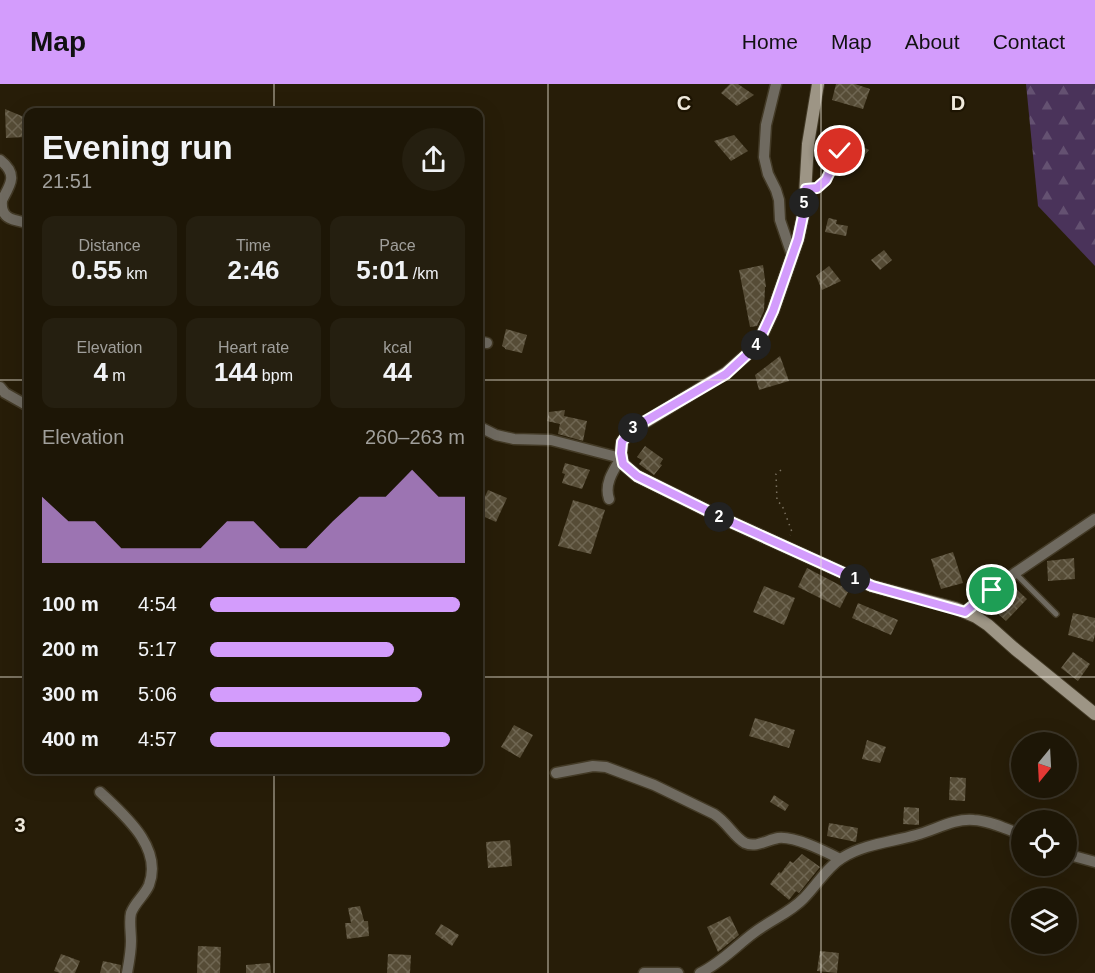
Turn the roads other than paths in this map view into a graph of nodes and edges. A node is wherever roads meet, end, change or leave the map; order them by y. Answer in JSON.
{"nodes":[{"id":1,"x":776,"y":84,"type":"edge"},
{"id":2,"x":818,"y":84,"type":"edge"},
{"id":3,"x":0,"y":160,"type":"edge"},
{"id":4,"x":1,"y":199,"type":"edge"},
{"id":5,"x":24,"y":222,"type":"edge"},
{"id":6,"x":792,"y":255,"type":"junction"},
{"id":7,"x":0,"y":387,"type":"edge"},
{"id":8,"x":24,"y":404,"type":"edge"},
{"id":9,"x":483,"y":428,"type":"edge"},
{"id":10,"x":621,"y":458,"type":"junction"},
{"id":11,"x":609,"y":499,"type":"dead end"},
{"id":12,"x":1095,"y":519,"type":"edge"},
{"id":13,"x":1015,"y":573,"type":"junction"},
{"id":14,"x":965,"y":612,"type":"junction"},
{"id":15,"x":1056,"y":614,"type":"dead end"},
{"id":16,"x":1095,"y":714,"type":"edge"},
{"id":17,"x":556,"y":773,"type":"dead end"},
{"id":18,"x":100,"y":792,"type":"dead end"},
{"id":19,"x":1011,"y":830,"type":"edge"},
{"id":20,"x":1077,"y":857,"type":"edge"},
{"id":21,"x":840,"y":858,"type":"junction"},
{"id":22,"x":1095,"y":862,"type":"edge"},
{"id":23,"x":127,"y":973,"type":"edge"},
{"id":24,"x":644,"y":973,"type":"edge"},
{"id":25,"x":678,"y":973,"type":"edge"},
{"id":26,"x":700,"y":973,"type":"edge"}],
"edges":[{"from":1,"to":6,"type":"street"},
{"from":2,"to":6,"type":"street"},
{"from":3,"to":4,"type":"street"},
{"from":4,"to":5,"type":"street"},
{"from":6,"to":10,"type":"street"},
{"from":7,"to":8,"type":"street"},
{"from":9,"to":10,"type":"street"},
{"from":10,"to":11,"type":"street"},
{"from":10,"to":14,"type":"street"},
{"from":12,"to":13,"type":"street"},
{"from":13,"to":14,"type":"street"},
{"from":13,"to":15,"type":"lane"},
{"from":14,"to":16,"type":"street"},
{"from":17,"to":21,"type":"street"},
{"from":18,"to":23,"type":"street"},
{"from":19,"to":21,"type":"street"},
{"from":20,"to":22,"type":"street"},
{"from":21,"to":26,"type":"street"},
{"from":24,"to":25,"type":"street"}]}
